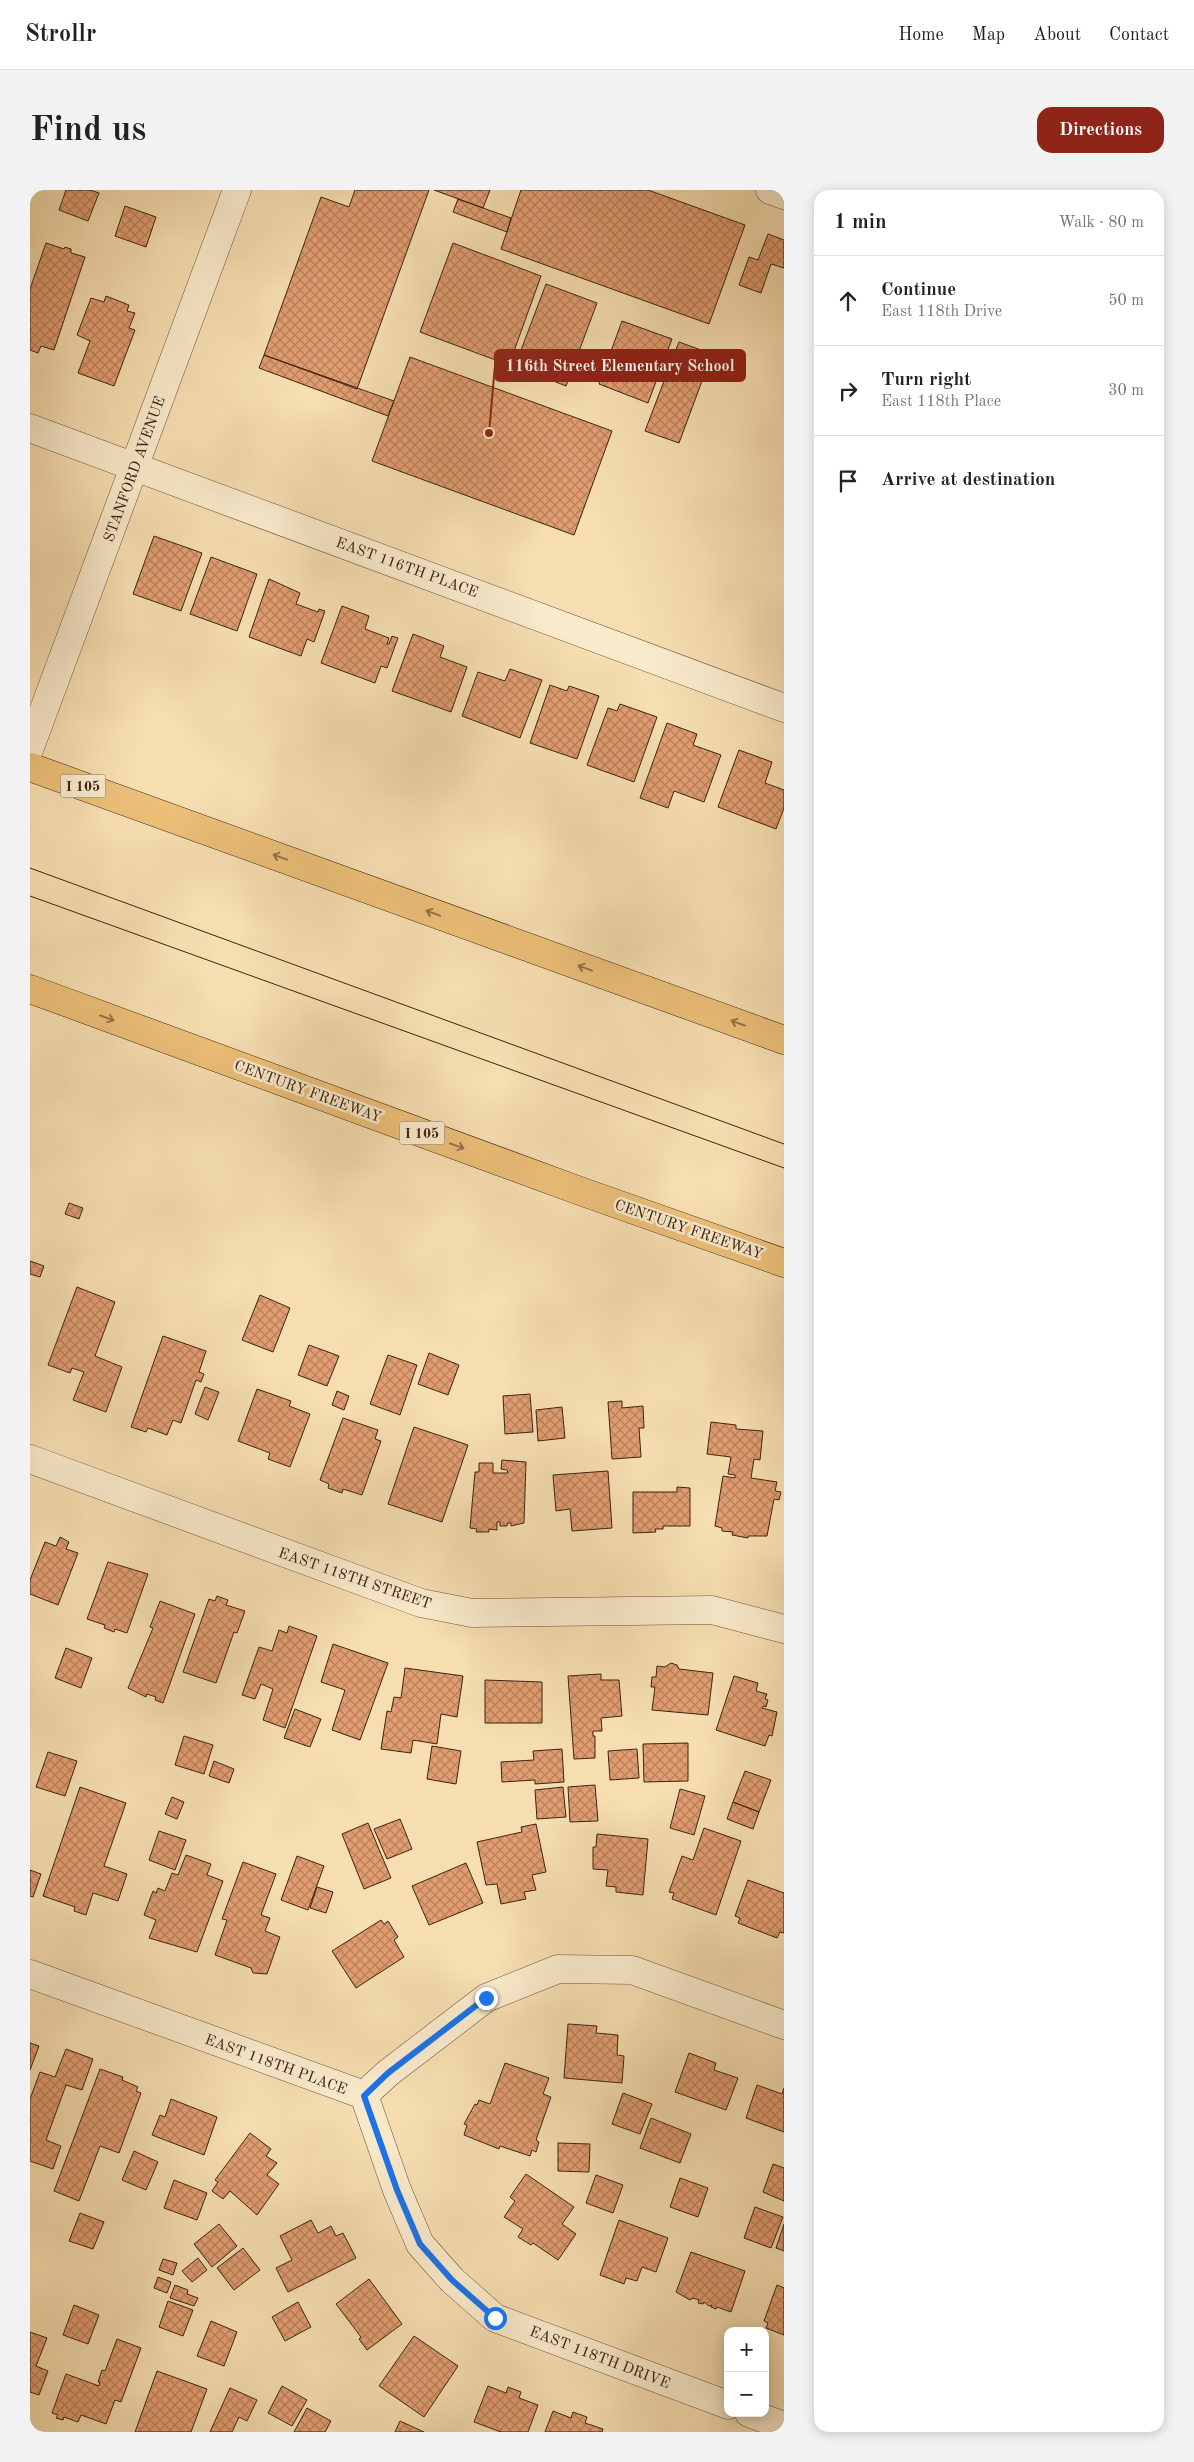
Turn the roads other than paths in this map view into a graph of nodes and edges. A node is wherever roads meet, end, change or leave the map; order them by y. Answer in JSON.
{"nodes":[{"id":1,"x":237,"y":190,"type":"edge"},
{"id":2,"x":770,"y":190,"type":"edge"},
{"id":3,"x":784,"y":195,"type":"edge"},
{"id":4,"x":30,"y":428,"type":"edge"},
{"id":5,"x":136,"y":466,"type":"junction"},
{"id":6,"x":784,"y":708,"type":"edge"},
{"id":7,"x":30,"y":747,"type":"edge"},
{"id":8,"x":30,"y":767,"type":"edge"},
{"id":9,"x":30,"y":989,"type":"edge"},
{"id":10,"x":784,"y":1040,"type":"edge"},
{"id":11,"x":784,"y":1263,"type":"edge"},
{"id":12,"x":30,"y":1459,"type":"edge"},
{"id":13,"x":784,"y":1629,"type":"edge"},
{"id":14,"x":30,"y":1974,"type":"edge"},
{"id":15,"x":784,"y":2024,"type":"edge"},
{"id":16,"x":364,"y":2096,"type":"junction"},
{"id":17,"x":724,"y":2404,"type":"edge"},
{"id":18,"x":760,"y":2417,"type":"edge"},
{"id":19,"x":784,"y":2426,"type":"edge"}],
"edges":[{"from":1,"to":5,"type":"street","name":"STANFORD AVENUE"},
{"from":2,"to":3,"type":"street"},
{"from":4,"to":5,"type":"street","name":"EAST 116TH PLACE"},
{"from":5,"to":6,"type":"street","name":"EAST 116TH PLACE"},
{"from":5,"to":7,"type":"street","name":"STANFORD AVENUE"},
{"from":10,"to":8,"type":"highway","number":"I 105","one_way":true},
{"from":9,"to":11,"type":"highway","name":"CENTURY FREEWAY","number":"I 105","one_way":true},
{"from":12,"to":13,"type":"street","name":"EAST 118TH STREET"},
{"from":14,"to":16,"type":"street","name":"EAST 118TH PLACE"},
{"from":15,"to":16,"type":"street","name":"EAST 118TH PLACE"},
{"from":16,"to":17,"type":"street","name":"EAST 118TH DRIVE"},
{"from":18,"to":19,"type":"street"}]}
